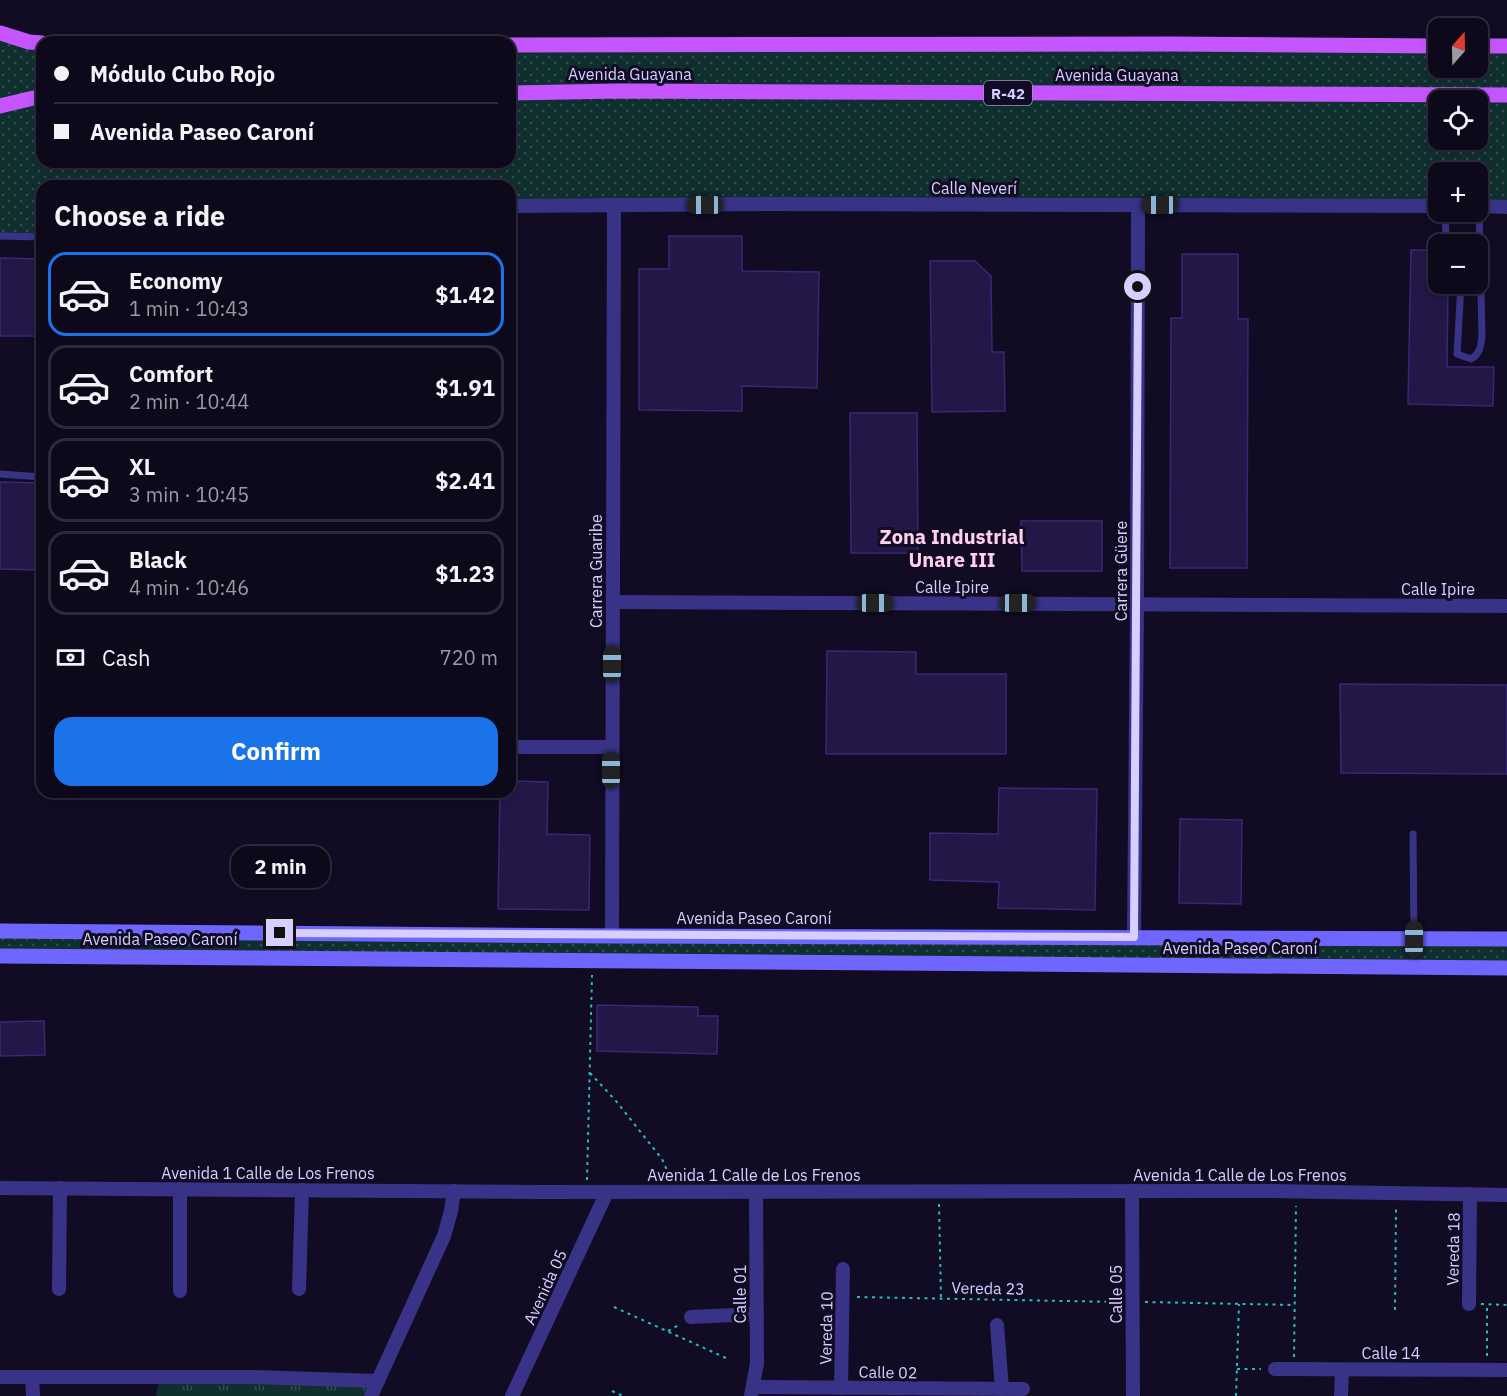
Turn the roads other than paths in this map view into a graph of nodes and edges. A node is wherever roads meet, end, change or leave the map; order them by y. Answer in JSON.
{"nodes":[{"id":1,"x":0,"y":33,"type":"edge"},
{"id":2,"x":36,"y":43,"type":"edge"},
{"id":3,"x":516,"y":45,"type":"edge"},
{"id":4,"x":1428,"y":46,"type":"edge"},
{"id":5,"x":1488,"y":46,"type":"edge"},
{"id":6,"x":1507,"y":46,"type":"edge"},
{"id":7,"x":516,"y":93,"type":"edge"},
{"id":8,"x":1507,"y":95,"type":"edge"},
{"id":9,"x":36,"y":97,"type":"edge"},
{"id":10,"x":0,"y":106,"type":"edge"},
{"id":11,"x":614,"y":205,"type":"junction"},
{"id":12,"x":1138,"y":205,"type":"junction"},
{"id":13,"x":516,"y":206,"type":"edge"},
{"id":14,"x":1428,"y":206,"type":"edge"},
{"id":15,"x":1488,"y":206,"type":"edge"},
{"id":16,"x":1507,"y":207,"type":"edge"},
{"id":17,"x":0,"y":236,"type":"edge"},
{"id":18,"x":36,"y":237,"type":"edge"},
{"id":19,"x":1460,"y":294,"type":"edge"},
{"id":20,"x":1481,"y":294,"type":"edge"},
{"id":21,"x":0,"y":474,"type":"edge"},
{"id":22,"x":36,"y":477,"type":"edge"},
{"id":23,"x":613,"y":602,"type":"junction"},
{"id":24,"x":1137,"y":604,"type":"junction"},
{"id":25,"x":1507,"y":606,"type":"edge"},
{"id":26,"x":516,"y":747,"type":"edge"},
{"id":27,"x":611,"y":747,"type":"junction"},
{"id":28,"x":1413,"y":834,"type":"dead end"},
{"id":29,"x":0,"y":931,"type":"edge"},
{"id":30,"x":612,"y":936,"type":"junction"},
{"id":31,"x":1134,"y":937,"type":"junction"},
{"id":32,"x":1414,"y":939,"type":"junction"},
{"id":33,"x":1507,"y":939,"type":"edge"},
{"id":34,"x":0,"y":956,"type":"edge"},
{"id":35,"x":1507,"y":968,"type":"edge"},
{"id":36,"x":0,"y":1188,"type":"edge"},
{"id":37,"x":60,"y":1188,"type":"junction"},
{"id":38,"x":180,"y":1189,"type":"junction"},
{"id":39,"x":302,"y":1190,"type":"junction"},
{"id":40,"x":454,"y":1191,"type":"junction"},
{"id":41,"x":1132,"y":1191,"type":"junction"},
{"id":42,"x":607,"y":1192,"type":"junction"},
{"id":43,"x":756,"y":1192,"type":"junction"},
{"id":44,"x":1470,"y":1194,"type":"junction"},
{"id":45,"x":1507,"y":1195,"type":"edge"},
{"id":46,"x":843,"y":1269,"type":"dead end"},
{"id":47,"x":59,"y":1289,"type":"dead end"},
{"id":48,"x":299,"y":1289,"type":"dead end"},
{"id":49,"x":180,"y":1290,"type":"dead end"},
{"id":50,"x":1469,"y":1304,"type":"road end"},
{"id":51,"x":757,"y":1314,"type":"junction"},
{"id":52,"x":691,"y":1317,"type":"dead end"},
{"id":53,"x":997,"y":1325,"type":"dead end"},
{"id":54,"x":1275,"y":1370,"type":"road end"},
{"id":55,"x":1342,"y":1370,"type":"junction"},
{"id":56,"x":1507,"y":1371,"type":"edge"},
{"id":57,"x":0,"y":1377,"type":"edge"},
{"id":58,"x":32,"y":1377,"type":"junction"},
{"id":59,"x":378,"y":1381,"type":"junction"},
{"id":60,"x":842,"y":1388,"type":"junction"},
{"id":61,"x":1002,"y":1389,"type":"junction"},
{"id":62,"x":1023,"y":1389,"type":"dead end"},
{"id":63,"x":752,"y":1391,"type":"edge"},
{"id":64,"x":962,"y":1393,"type":"edge"},
{"id":65,"x":33,"y":1396,"type":"edge"},
{"id":66,"x":371,"y":1396,"type":"edge"},
{"id":67,"x":512,"y":1396,"type":"edge"},
{"id":68,"x":1132,"y":1396,"type":"edge"},
{"id":69,"x":1341,"y":1396,"type":"edge"}],
"edges":[{"from":1,"to":2,"type":"main road"},
{"from":3,"to":4,"type":"main road","name":"Avenida Guayana"},
{"from":5,"to":6,"type":"main road"},
{"from":7,"to":8,"type":"main road","name":"Avenida Guayana","number":"R-42"},
{"from":9,"to":10,"type":"main road"},
{"from":11,"to":12,"type":"street","name":"Calle Neverí"},
{"from":11,"to":13,"type":"street","name":"Calle Neverí"},
{"from":11,"to":23,"type":"street","name":"Carrera Guaribe"},
{"from":12,"to":14,"type":"street","name":"Calle Neverí"},
{"from":12,"to":24,"type":"street","name":"Carrera Güere"},
{"from":15,"to":16,"type":"street"},
{"from":17,"to":18,"type":"lane"},
{"from":19,"to":20,"type":"lane"},
{"from":21,"to":22,"type":"lane"},
{"from":23,"to":24,"type":"street","name":"Calle Ipire"},
{"from":23,"to":27,"type":"street","name":"Carrera Guaribe"},
{"from":24,"to":25,"type":"street","name":"Calle Ipire"},
{"from":24,"to":31,"type":"street","name":"Carrera Güere"},
{"from":26,"to":27,"type":"street"},
{"from":27,"to":30,"type":"street","name":"Carrera Guaribe"},
{"from":28,"to":32,"type":"lane"},
{"from":29,"to":30,"type":"street","name":"Avenida Paseo Caroní"},
{"from":30,"to":31,"type":"street","name":"Avenida Paseo Caroní"},
{"from":31,"to":32,"type":"street","name":"Avenida Paseo Caroní"},
{"from":32,"to":33,"type":"street","name":"Avenida Paseo Caroní"},
{"from":34,"to":35,"type":"street","name":"Avenida Paseo Caroní"},
{"from":36,"to":37,"type":"street","name":"Avenida 1 Calle de Los Frenos"},
{"from":37,"to":38,"type":"street","name":"Avenida 1 Calle de Los Frenos"},
{"from":37,"to":47,"type":"street"},
{"from":38,"to":39,"type":"street","name":"Avenida 1 Calle de Los Frenos"},
{"from":38,"to":49,"type":"street"},
{"from":39,"to":40,"type":"street","name":"Avenida 1 Calle de Los Frenos"},
{"from":39,"to":48,"type":"street"},
{"from":40,"to":42,"type":"street","name":"Avenida 1 Calle de Los Frenos"},
{"from":40,"to":59,"type":"street"},
{"from":41,"to":43,"type":"street","name":"Avenida 1 Calle de Los Frenos"},
{"from":41,"to":44,"type":"street","name":"Avenida 1 Calle de Los Frenos"},
{"from":41,"to":68,"type":"street","name":"Calle 05"},
{"from":42,"to":43,"type":"street","name":"Avenida 1 Calle de Los Frenos"},
{"from":42,"to":67,"type":"street","name":"Avenida 05"},
{"from":43,"to":51,"type":"street","name":"Calle 01"},
{"from":44,"to":45,"type":"street","name":"Avenida 1 Calle de Los Frenos"},
{"from":44,"to":50,"type":"street","name":"Vereda 18"},
{"from":46,"to":60,"type":"street","name":"Vereda 10"},
{"from":51,"to":52,"type":"street"},
{"from":51,"to":63,"type":"street","name":"Calle 01"},
{"from":53,"to":61,"type":"street"},
{"from":54,"to":55,"type":"street","name":"Calle 14"},
{"from":55,"to":56,"type":"street","name":"Calle 14"},
{"from":55,"to":69,"type":"street"},
{"from":57,"to":58,"type":"street"},
{"from":58,"to":59,"type":"street"},
{"from":58,"to":65,"type":"street"},
{"from":59,"to":66,"type":"street"},
{"from":60,"to":63,"type":"street","name":"Calle 02"},
{"from":60,"to":64,"type":"street","name":"Calle 02"},
{"from":61,"to":62,"type":"street","name":"Calle 02"},
{"from":61,"to":64,"type":"street","name":"Calle 02"}]}
